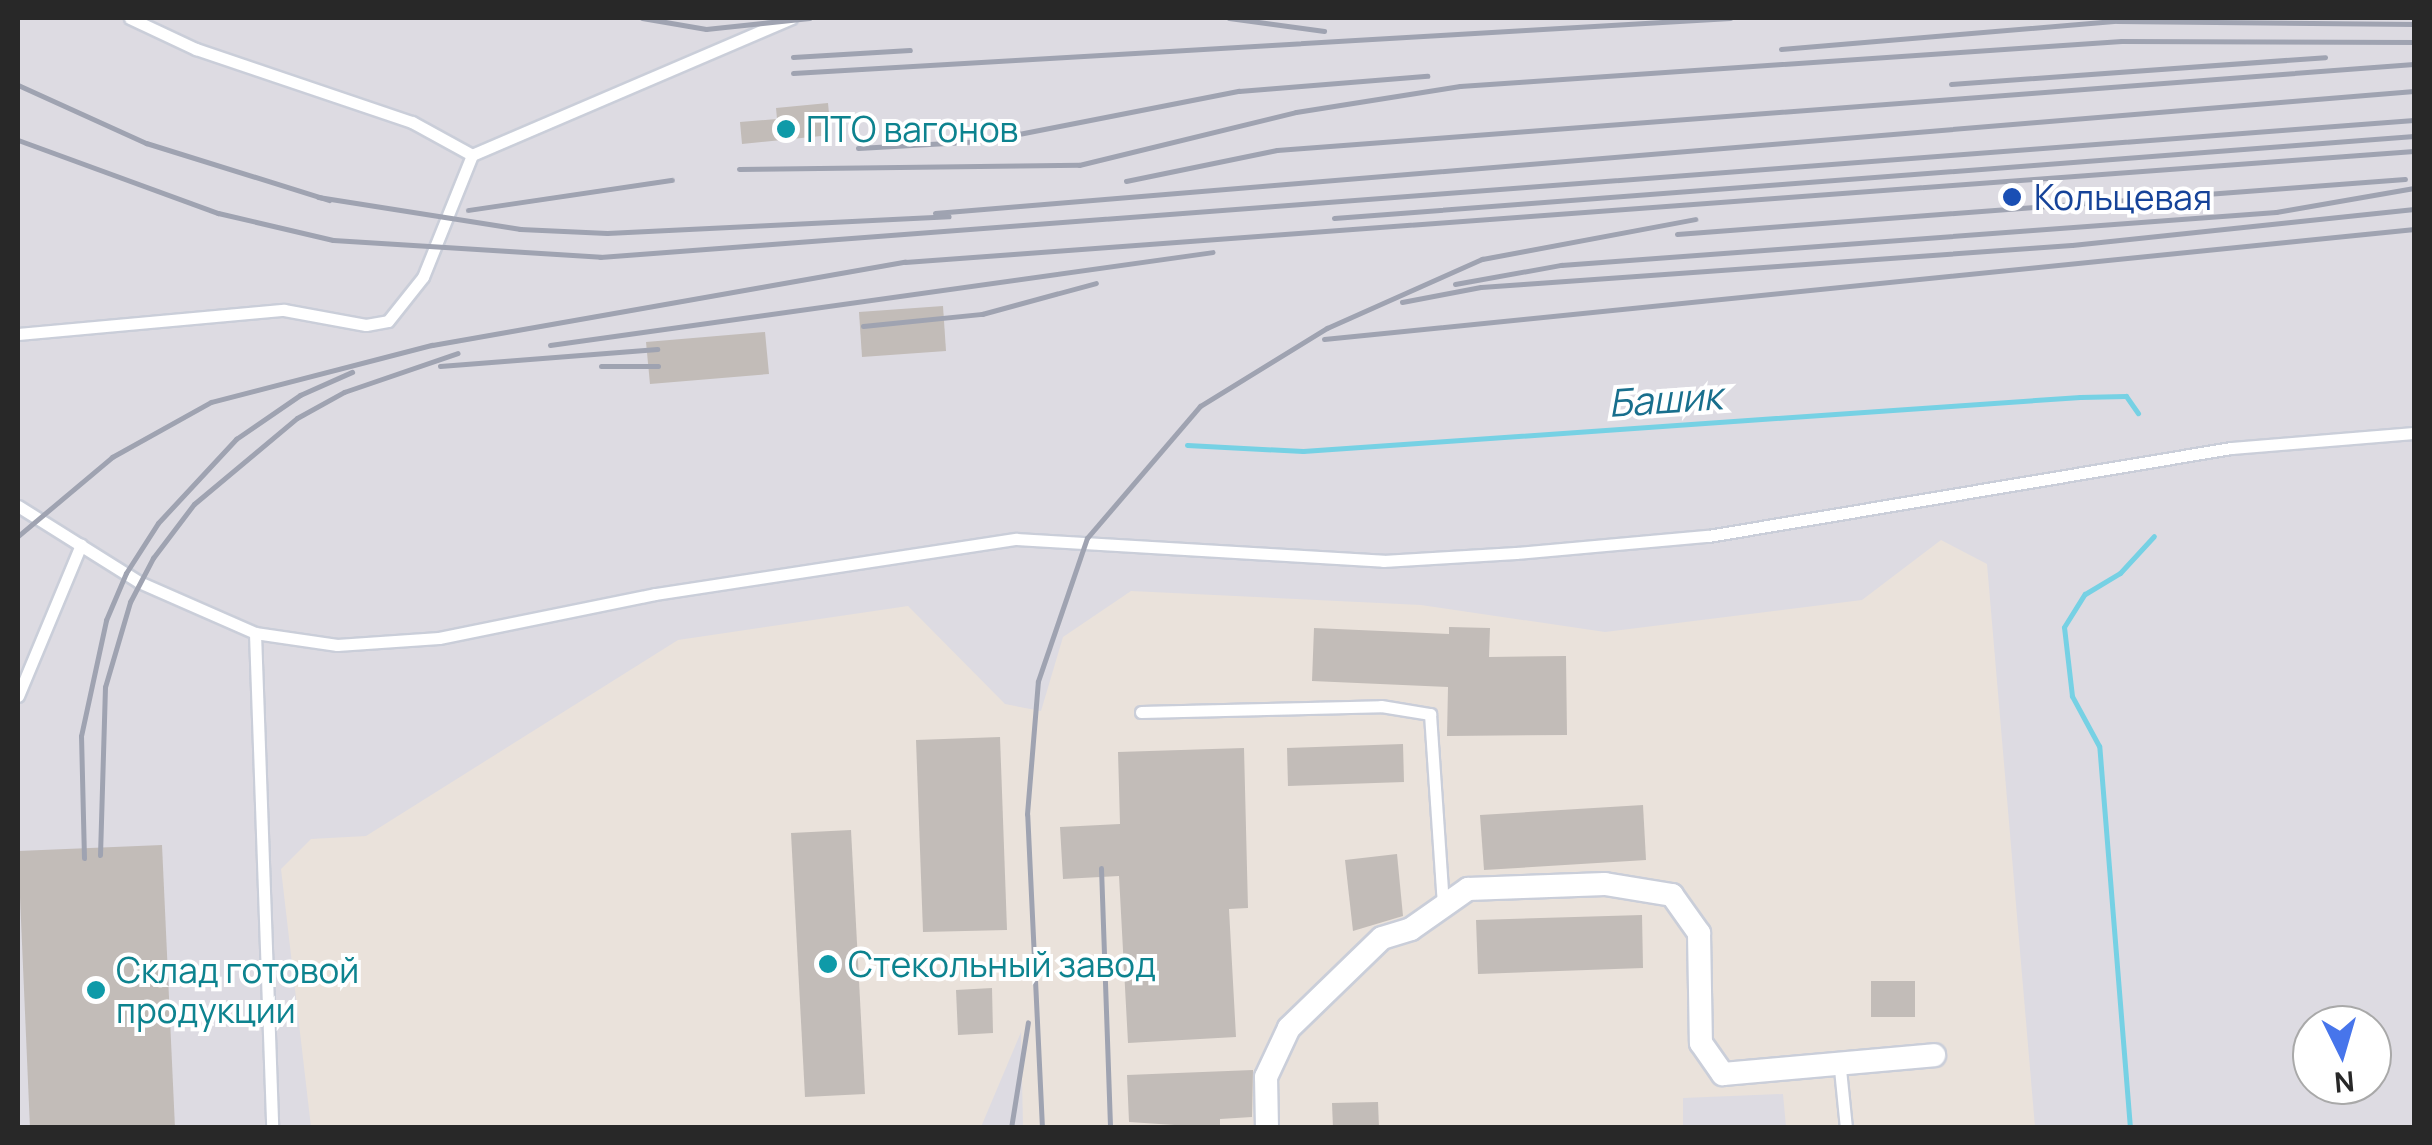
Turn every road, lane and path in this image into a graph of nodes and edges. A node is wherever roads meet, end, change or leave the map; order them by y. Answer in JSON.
{"nodes":[{"id":1,"x":130,"y":18,"type":"edge"},
{"id":2,"x":792,"y":18,"type":"edge"},
{"id":3,"x":472,"y":155,"type":"junction"},
{"id":4,"x":18,"y":334,"type":"edge"},
{"id":5,"x":2414,"y":434,"type":"edge"},
{"id":6,"x":18,"y":506,"type":"edge"},
{"id":7,"x":81,"y":546,"type":"junction"},
{"id":8,"x":255,"y":633,"type":"junction"},
{"id":9,"x":18,"y":696,"type":"edge"},
{"id":10,"x":1141,"y":712,"type":"dead end"},
{"id":11,"x":1443,"y":907,"type":"junction"},
{"id":12,"x":1934,"y":1055,"type":"dead end"},
{"id":13,"x":1840,"y":1070,"type":"junction"},
{"id":14,"x":272,"y":1128,"type":"edge"},
{"id":15,"x":1267,"y":1128,"type":"edge"},
{"id":16,"x":1846,"y":1128,"type":"edge"}],
"edges":[{"from":1,"to":3,"type":"lane"},
{"from":2,"to":3,"type":"lane"},
{"from":3,"to":4,"type":"lane"},
{"from":5,"to":8,"type":"lane"},
{"from":6,"to":7,"type":"lane"},
{"from":7,"to":8,"type":"lane"},
{"from":7,"to":9,"type":"lane"},
{"from":8,"to":14,"type":"lane"},
{"from":10,"to":11,"type":"lane"},
{"from":11,"to":13,"type":"street"},
{"from":11,"to":15,"type":"street"},
{"from":12,"to":13,"type":"street"},
{"from":13,"to":16,"type":"lane"}]}
